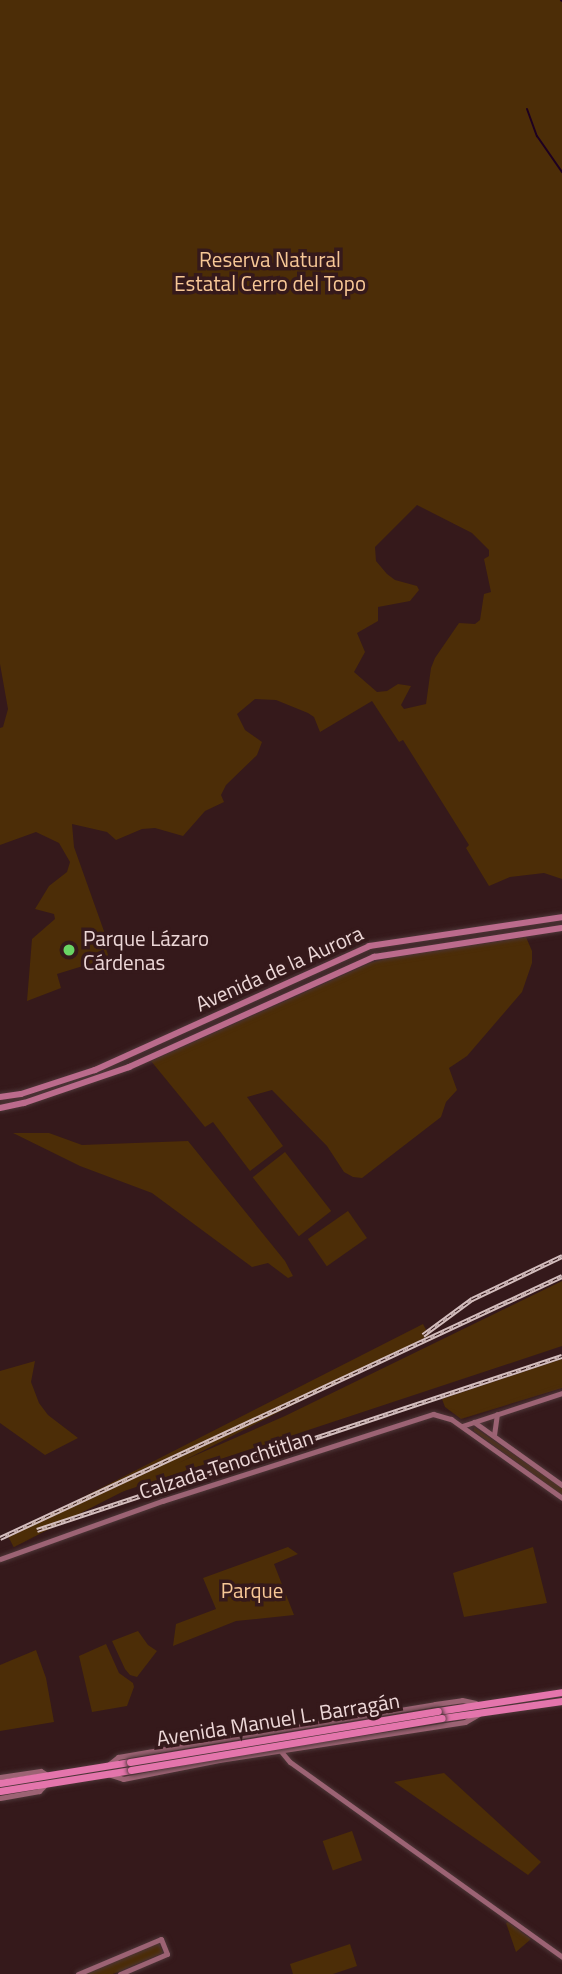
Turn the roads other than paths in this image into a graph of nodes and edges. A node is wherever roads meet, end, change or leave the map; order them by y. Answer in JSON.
{"nodes":[{"id":1,"x":562,"y":917,"type":"edge"},
{"id":2,"x":562,"y":928,"type":"edge"},
{"id":3,"x":310,"y":971,"type":"junction"},
{"id":4,"x":290,"y":980,"type":"junction"},
{"id":5,"x":315,"y":982,"type":"junction"},
{"id":6,"x":290,"y":993,"type":"junction"},
{"id":7,"x":0,"y":1097,"type":"edge"},
{"id":8,"x":0,"y":1108,"type":"edge"},
{"id":9,"x":562,"y":1392,"type":"edge"},
{"id":10,"x":498,"y":1414,"type":"junction"},
{"id":11,"x":474,"y":1422,"type":"junction"},
{"id":12,"x":462,"y":1426,"type":"junction"},
{"id":13,"x":494,"y":1435,"type":"junction"},
{"id":14,"x":505,"y":1443,"type":"junction"},
{"id":15,"x":498,"y":1451,"type":"junction"},
{"id":16,"x":562,"y":1485,"type":"edge"},
{"id":17,"x":562,"y":1498,"type":"edge"},
{"id":18,"x":0,"y":1559,"type":"edge"},
{"id":19,"x":562,"y":1692,"type":"edge"},
{"id":20,"x":562,"y":1701,"type":"edge"},
{"id":21,"x":479,"y":1704,"type":"junction"},
{"id":22,"x":483,"y":1712,"type":"junction"},
{"id":23,"x":440,"y":1714,"type":"junction"},
{"id":24,"x":340,"y":1721,"type":"junction"},
{"id":25,"x":274,"y":1732,"type":"junction"},
{"id":26,"x":341,"y":1741,"type":"junction"},
{"id":27,"x":215,"y":1742,"type":"junction"},
{"id":28,"x":194,"y":1744,"type":"junction"},
{"id":29,"x":280,"y":1750,"type":"junction"},
{"id":30,"x":219,"y":1760,"type":"junction"},
{"id":31,"x":200,"y":1764,"type":"junction"},
{"id":32,"x":107,"y":1770,"type":"junction"},
{"id":33,"x":0,"y":1777,"type":"edge"},
{"id":34,"x":48,"y":1780,"type":"junction"},
{"id":35,"x":0,"y":1783,"type":"edge"},
{"id":36,"x":21,"y":1784,"type":"junction"},
{"id":37,"x":0,"y":1791,"type":"edge"},
{"id":38,"x":0,"y":1798,"type":"edge"},
{"id":39,"x":562,"y":1957,"type":"edge"},
{"id":40,"x":78,"y":1974,"type":"edge"},
{"id":41,"x":120,"y":1974,"type":"edge"}],
"edges":[{"from":1,"to":3,"type":"main road","name":"Avenida de la Aurora"},
{"from":2,"to":5,"type":"main road","name":"Avenida de la Aurora"},
{"from":3,"to":4,"type":"main road","name":"Avenida de la Aurora"},
{"from":3,"to":5,"type":"main road"},
{"from":4,"to":6,"type":"main road"},
{"from":4,"to":7,"type":"main road","name":"Avenida de la Aurora"},
{"from":5,"to":6,"type":"main road","name":"Avenida de la Aurora"},
{"from":6,"to":8,"type":"main road","name":"Avenida de la Aurora"},
{"from":9,"to":10,"type":"street"},
{"from":10,"to":11,"type":"street"},
{"from":10,"to":13,"type":"street"},
{"from":11,"to":12,"type":"street"},
{"from":11,"to":13,"type":"street"},
{"from":12,"to":15,"type":"street","name":"Calzada Tenochtitlan"},
{"from":12,"to":18,"type":"street","name":"Calzada Tenochtitlan"},
{"from":13,"to":14,"type":"street"},
{"from":14,"to":15,"type":"street"},
{"from":14,"to":16,"type":"street"},
{"from":15,"to":17,"type":"street","name":"Calzada Tenochtitlan"},
{"from":19,"to":21,"type":"highway","name":"Avenida Manuel L. Barragán"},
{"from":20,"to":22,"type":"highway","name":"Avenida Manuel L. Barragán"},
{"from":21,"to":23,"type":"highway","name":"Avenida Manuel L. Barragán"},
{"from":21,"to":24,"type":"street"},
{"from":22,"to":23,"type":"highway","name":"Avenida Manuel L. Barragán"},
{"from":22,"to":26,"type":"street"},
{"from":23,"to":32,"type":"highway","name":"Avenida Manuel L. Barragán","bridge":true},
{"from":24,"to":25,"type":"street"},
{"from":24,"to":26,"type":"street"},
{"from":25,"to":27,"type":"street"},
{"from":25,"to":29,"type":"street"},
{"from":26,"to":29,"type":"street"},
{"from":27,"to":28,"type":"street"},
{"from":27,"to":30,"type":"street"},
{"from":28,"to":31,"type":"street"},
{"from":28,"to":32,"type":"street"},
{"from":29,"to":30,"type":"street"},
{"from":29,"to":39,"type":"street"},
{"from":30,"to":31,"type":"street"},
{"from":31,"to":32,"type":"street"},
{"from":32,"to":34,"type":"highway","name":"Avenida Manuel L. Barragán"},
{"from":33,"to":34,"type":"street"},
{"from":34,"to":36,"type":"highway","name":"Avenida Manuel L. Barragán"},
{"from":34,"to":38,"type":"street"},
{"from":35,"to":36,"type":"highway","name":"Avenida Manuel L. Barragán"},
{"from":36,"to":37,"type":"highway","name":"Avenida Manuel L. Barragán"},
{"from":40,"to":41,"type":"street"}]}
